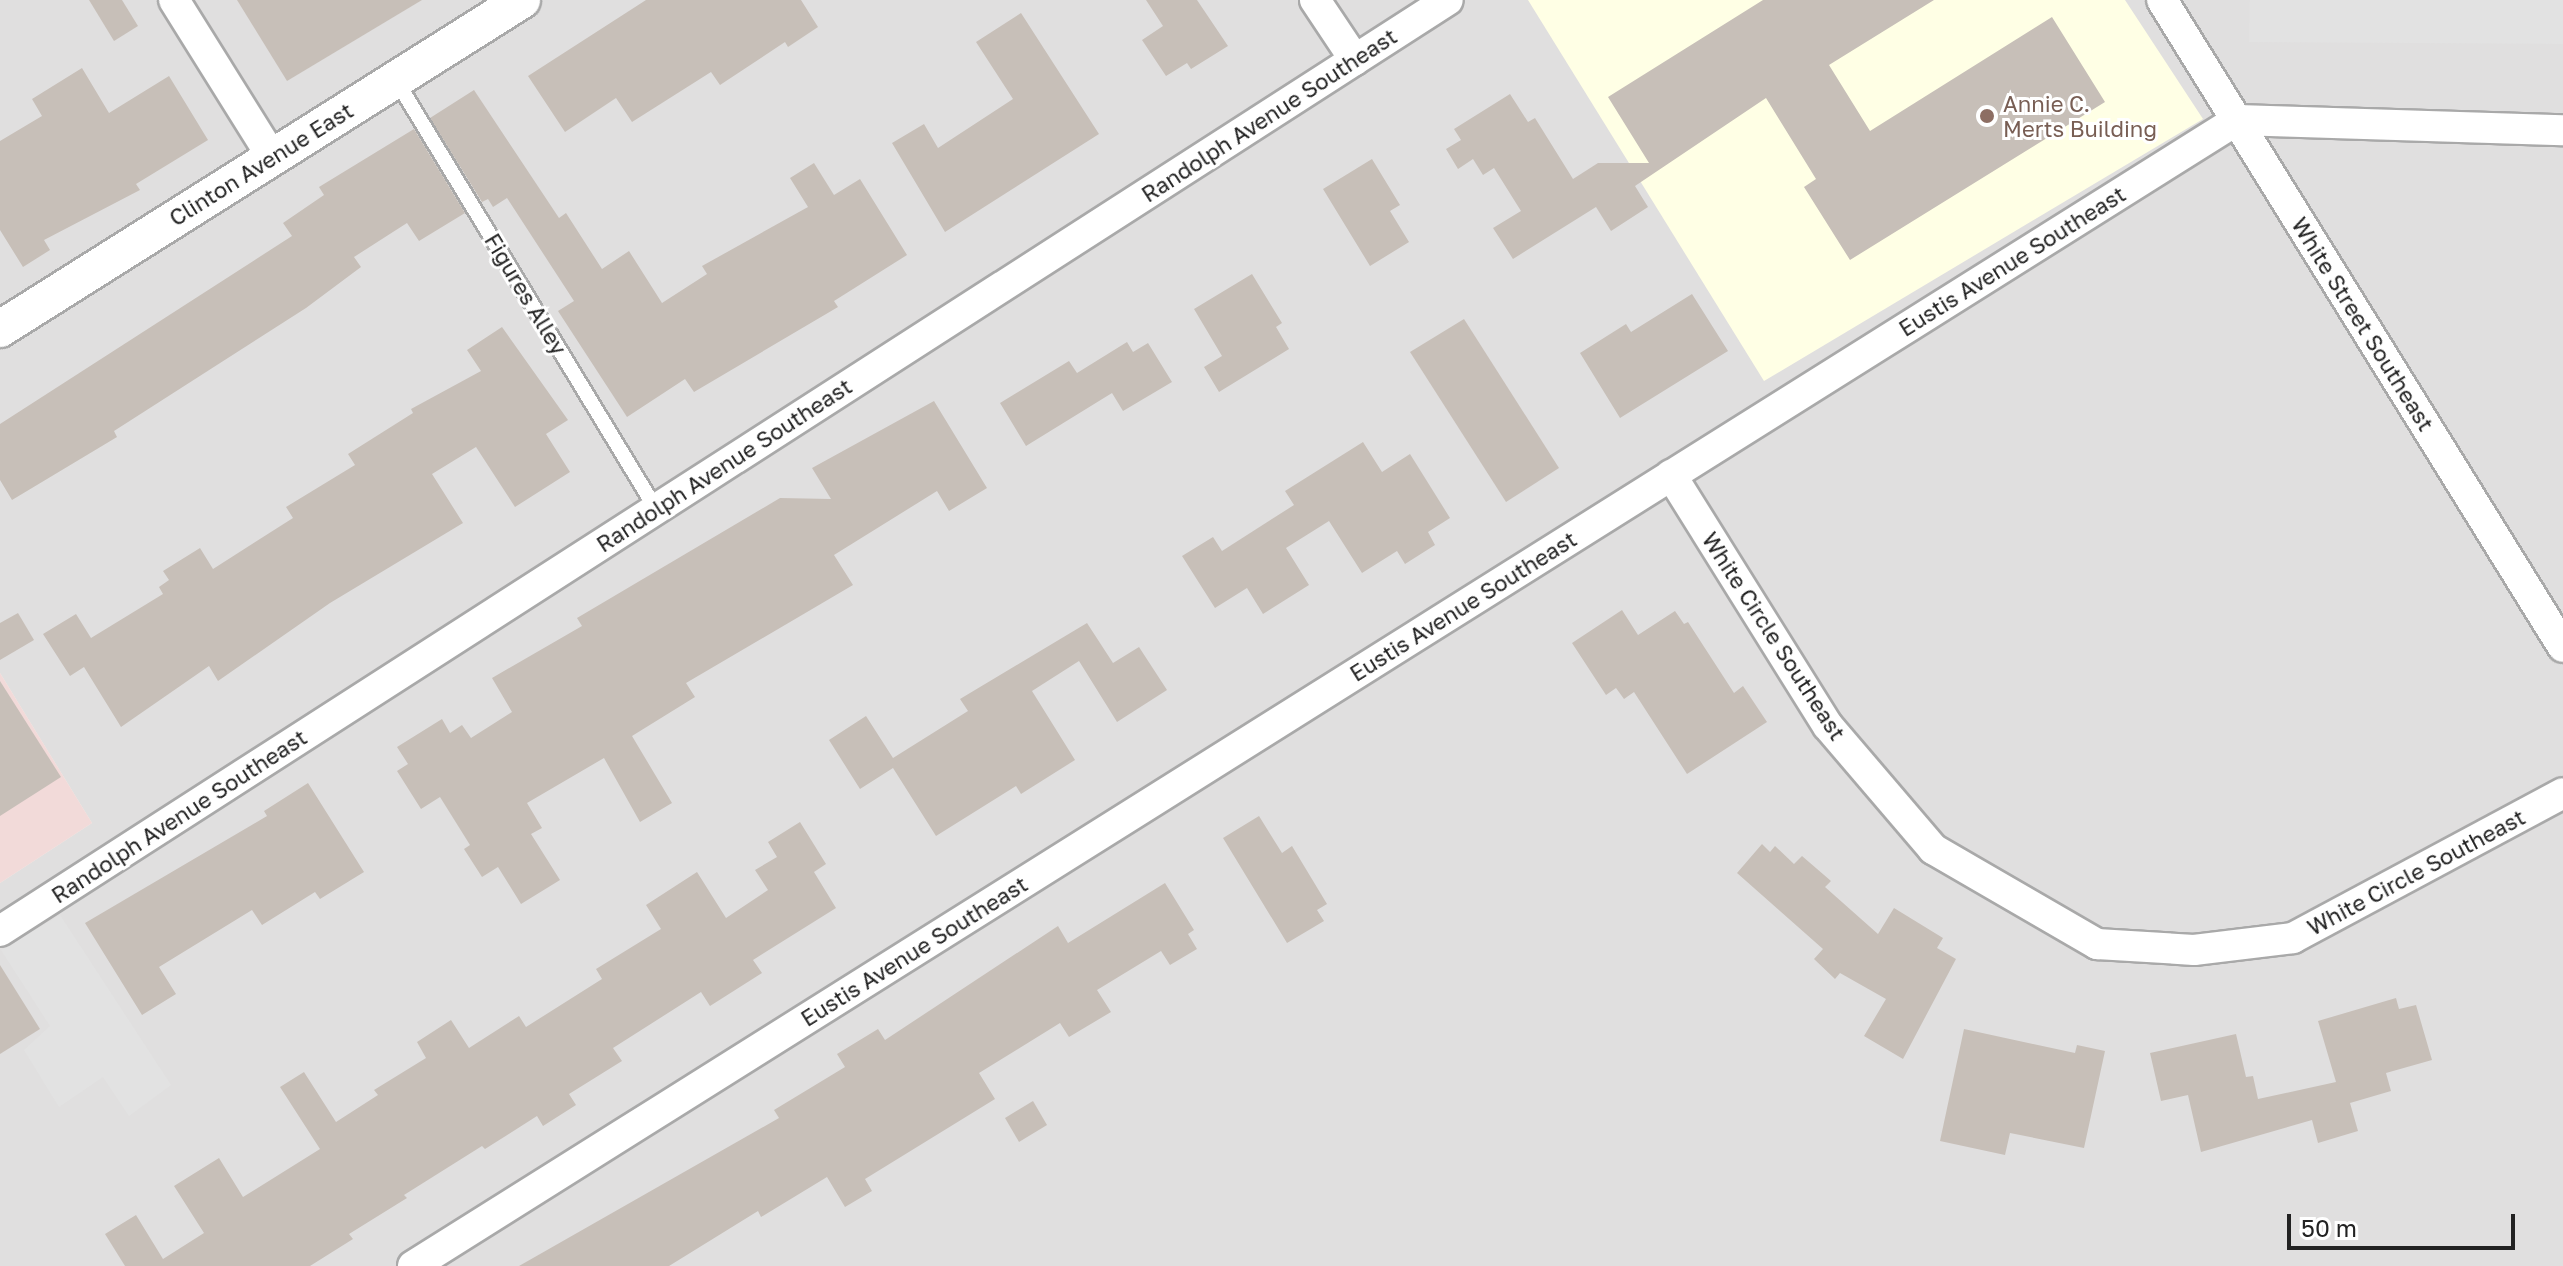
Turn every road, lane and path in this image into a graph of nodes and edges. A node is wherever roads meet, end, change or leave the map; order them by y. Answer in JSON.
{"nodes":[{"id":1,"x":174,"y":0,"type":"edge"},
{"id":2,"x":522,"y":0,"type":"edge"},
{"id":3,"x":1315,"y":0,"type":"edge"},
{"id":4,"x":1448,"y":0,"type":"edge"},
{"id":5,"x":2162,"y":0,"type":"edge"},
{"id":6,"x":1355,"y":60,"type":"junction"},
{"id":7,"x":396,"y":79,"type":"junction"},
{"id":8,"x":2237,"y":120,"type":"junction"},
{"id":9,"x":2563,"y":130,"type":"edge"},
{"id":10,"x":272,"y":157,"type":"junction"},
{"id":11,"x":0,"y":329,"type":"edge"},
{"id":12,"x":1671,"y":475,"type":"junction"},
{"id":13,"x":656,"y":509,"type":"junction"},
{"id":14,"x":2563,"y":647,"type":"edge"},
{"id":15,"x":2563,"y":793,"type":"edge"},
{"id":16,"x":0,"y":931,"type":"edge"},
{"id":17,"x":413,"y":1266,"type":"edge"}],
"edges":[{"from":1,"to":10,"type":"street"},
{"from":2,"to":7,"type":"street","name":"Clinton Avenue East"},
{"from":3,"to":6,"type":"street"},
{"from":4,"to":6,"type":"street","name":"Randolph Avenue Southeast"},
{"from":5,"to":8,"type":"street","name":"White Street Southeast"},
{"from":6,"to":13,"type":"street","name":"Randolph Avenue Southeast"},
{"from":7,"to":10,"type":"street","name":"Clinton Avenue East"},
{"from":7,"to":13,"type":"lane","name":"Figures Alley"},
{"from":8,"to":9,"type":"street"},
{"from":8,"to":12,"type":"street","name":"Eustis Avenue Southeast"},
{"from":8,"to":14,"type":"street","name":"White Street Southeast"},
{"from":10,"to":11,"type":"street","name":"Clinton Avenue East"},
{"from":12,"to":15,"type":"street","name":"White Circle Southeast"},
{"from":12,"to":17,"type":"street","name":"Eustis Avenue Southeast"},
{"from":13,"to":16,"type":"street","name":"Randolph Avenue Southeast"}]}
